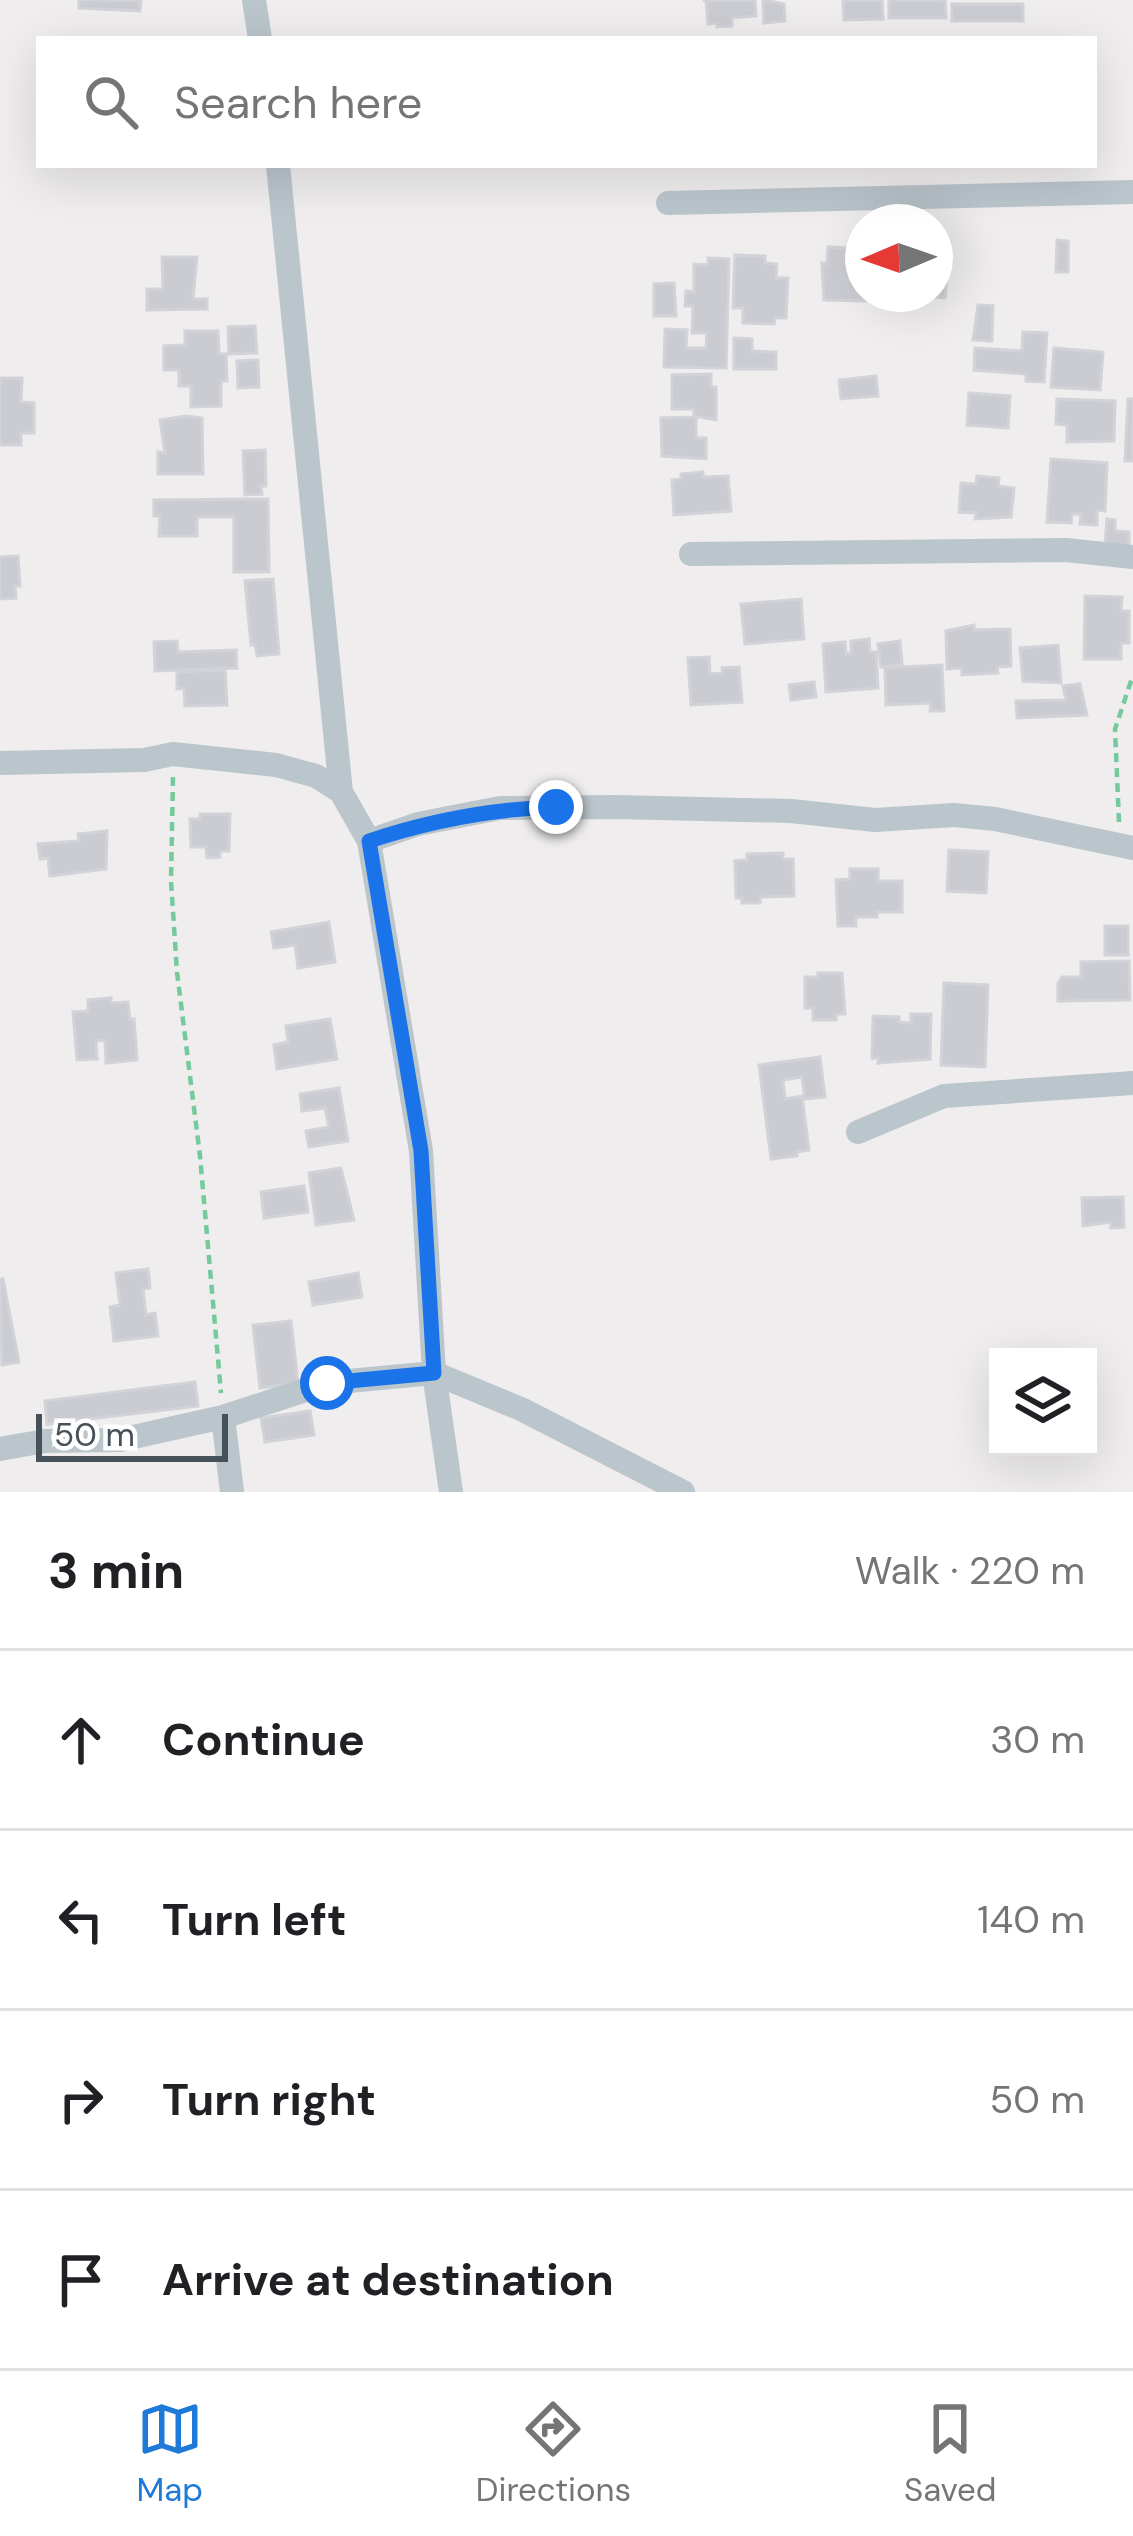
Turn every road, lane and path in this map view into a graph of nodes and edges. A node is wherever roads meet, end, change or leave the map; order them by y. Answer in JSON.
{"nodes":[{"id":1,"x":254,"y":0,"type":"edge"},
{"id":2,"x":260,"y":36,"type":"edge"},
{"id":3,"x":278,"y":168,"type":"edge"},
{"id":4,"x":1133,"y":192,"type":"edge"},
{"id":5,"x":668,"y":203,"type":"dead end"},
{"id":6,"x":692,"y":554,"type":"dead end"},
{"id":7,"x":1133,"y":556,"type":"edge"},
{"id":8,"x":1133,"y":675,"type":"edge"},
{"id":9,"x":173,"y":754,"type":"junction"},
{"id":10,"x":0,"y":763,"type":"edge"},
{"id":11,"x":340,"y":791,"type":"junction"},
{"id":12,"x":369,"y":841,"type":"junction"},
{"id":13,"x":1126,"y":848,"type":"edge"},
{"id":14,"x":1133,"y":1083,"type":"edge"},
{"id":15,"x":858,"y":1132,"type":"dead end"},
{"id":16,"x":434,"y":1373,"type":"junction"},
{"id":17,"x":223,"y":1417,"type":"junction"},
{"id":18,"x":0,"y":1449,"type":"edge"},
{"id":19,"x":232,"y":1492,"type":"edge"},
{"id":20,"x":451,"y":1492,"type":"edge"},
{"id":21,"x":683,"y":1492,"type":"edge"}],
"edges":[{"from":1,"to":2,"type":"street"},
{"from":3,"to":11,"type":"street"},
{"from":4,"to":5,"type":"street"},
{"from":6,"to":7,"type":"street"},
{"from":8,"to":13,"type":"path"},
{"from":9,"to":10,"type":"street"},
{"from":9,"to":11,"type":"street"},
{"from":9,"to":17,"type":"path"},
{"from":11,"to":12,"type":"street"},
{"from":12,"to":13,"type":"street"},
{"from":12,"to":16,"type":"street"},
{"from":14,"to":15,"type":"street"},
{"from":16,"to":17,"type":"street"},
{"from":16,"to":20,"type":"street"},
{"from":16,"to":21,"type":"street"},
{"from":17,"to":18,"type":"street"},
{"from":17,"to":19,"type":"street"}]}
